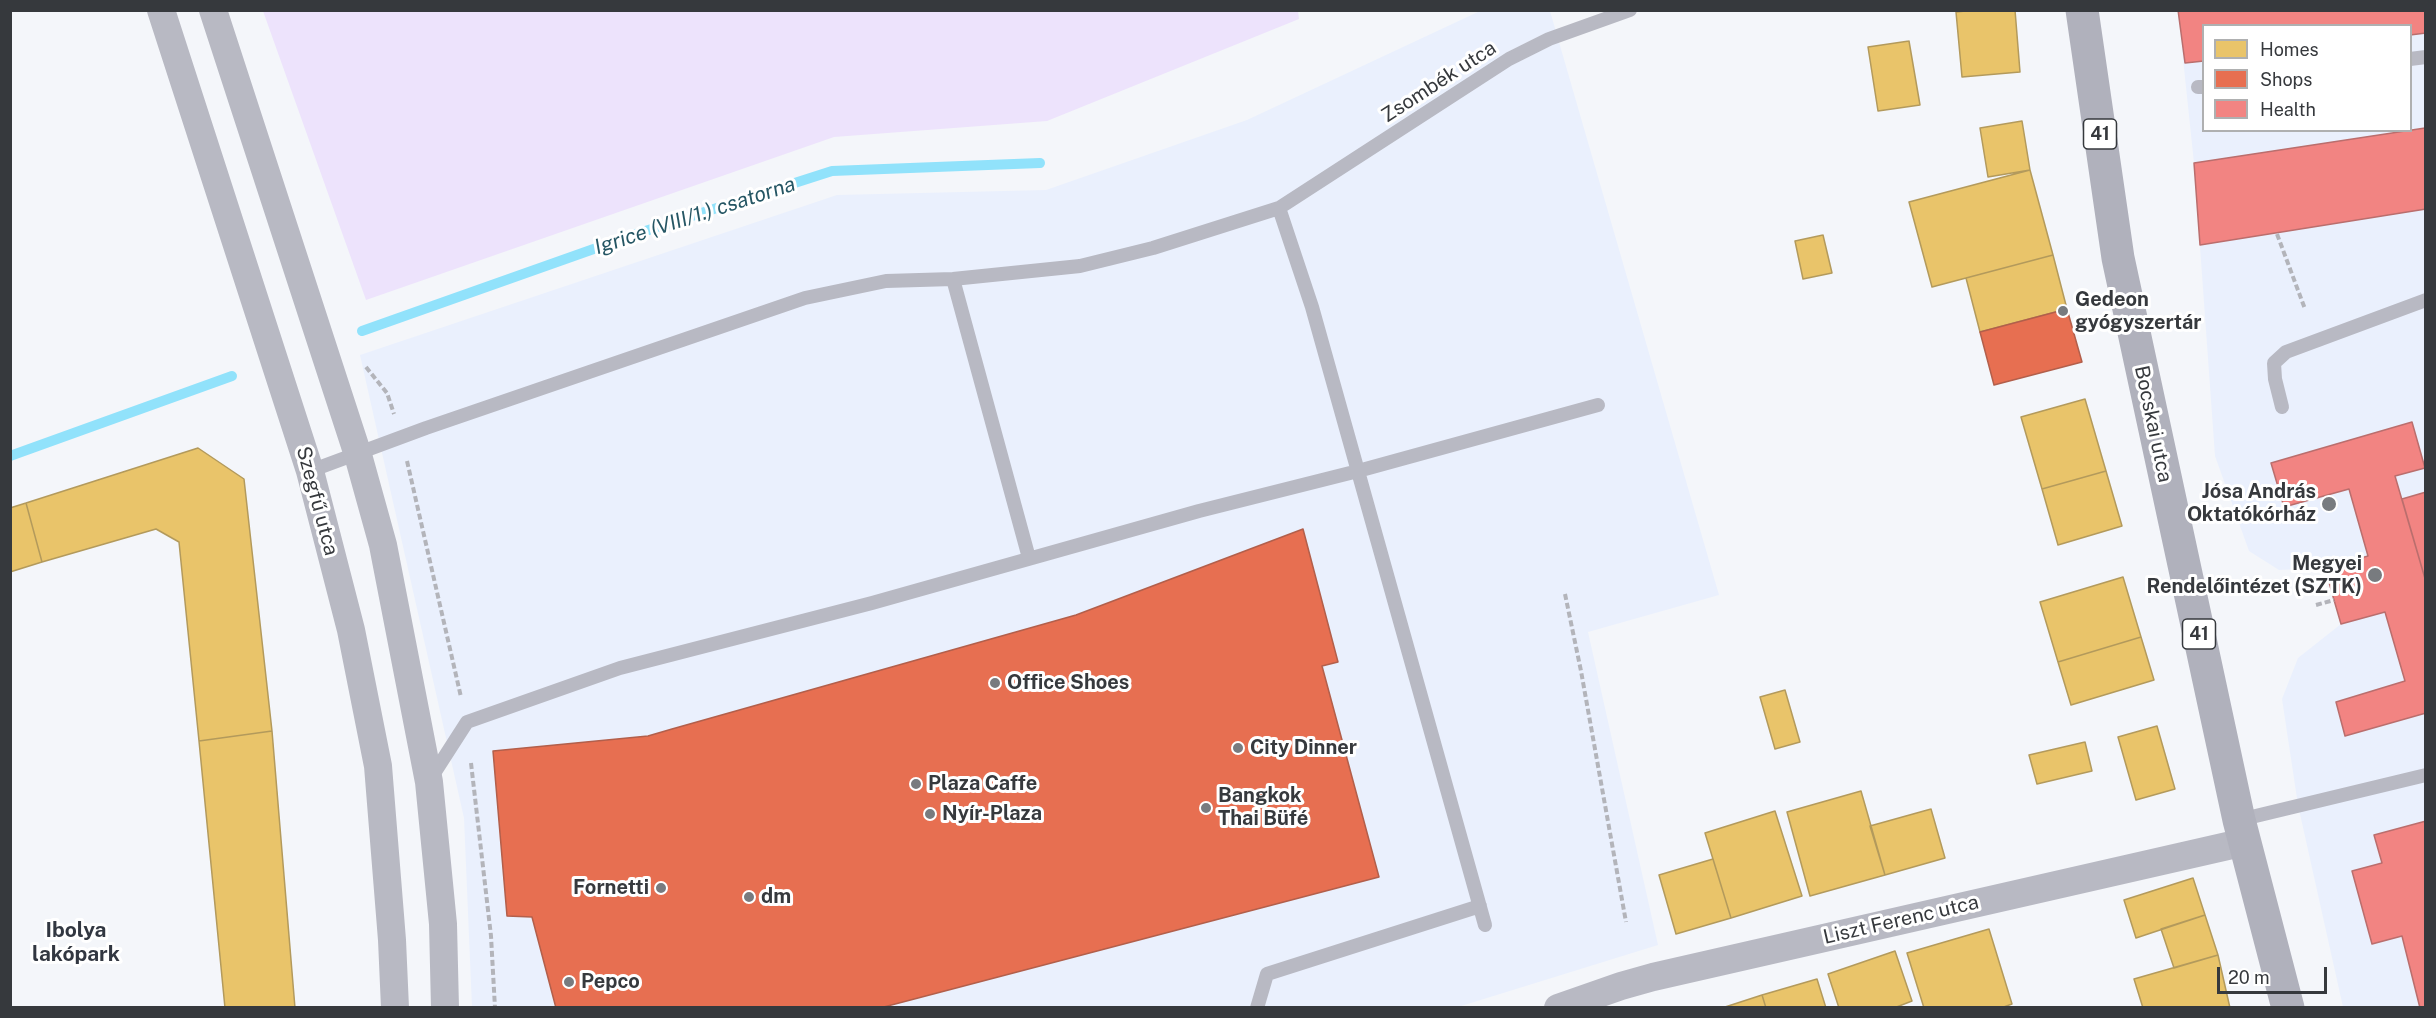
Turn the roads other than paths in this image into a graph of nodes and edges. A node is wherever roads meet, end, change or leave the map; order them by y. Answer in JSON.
{"nodes":[{"id":1,"x":161,"y":10,"type":"edge"},
{"id":2,"x":213,"y":10,"type":"edge"},
{"id":3,"x":1630,"y":10,"type":"edge"},
{"id":4,"x":2082,"y":10,"type":"edge"},
{"id":5,"x":1279,"y":207,"type":"junction"},
{"id":6,"x":953,"y":279,"type":"junction"},
{"id":7,"x":2426,"y":300,"type":"edge"},
{"id":8,"x":1598,"y":405,"type":"dead end"},
{"id":9,"x":2282,"y":407,"type":"dead end"},
{"id":10,"x":358,"y":455,"type":"junction"},
{"id":11,"x":310,"y":471,"type":"junction"},
{"id":12,"x":1358,"y":471,"type":"junction"},
{"id":13,"x":1029,"y":558,"type":"junction"},
{"id":14,"x":2426,"y":775,"type":"edge"},
{"id":15,"x":429,"y":782,"type":"junction"},
{"id":16,"x":2242,"y":831,"type":"junction"},
{"id":17,"x":1479,"y":906,"type":"junction"},
{"id":18,"x":1485,"y":925,"type":"dead end"},
{"id":19,"x":394,"y":1008,"type":"edge"},
{"id":20,"x":445,"y":1008,"type":"edge"},
{"id":21,"x":1257,"y":1008,"type":"edge"},
{"id":22,"x":1558,"y":1008,"type":"edge"},
{"id":23,"x":2288,"y":1008,"type":"edge"}],
"edges":[{"from":1,"to":11,"type":"street","name":"Szegfű utca"},
{"from":2,"to":10,"type":"street"},
{"from":3,"to":5,"type":"lane","name":"Zsombék utca"},
{"from":4,"to":16,"type":"main road","name":"Bocskai utca","number":"41"},
{"from":5,"to":6,"type":"lane","name":"Zsombék utca"},
{"from":5,"to":12,"type":"lane"},
{"from":6,"to":10,"type":"lane","name":"Zsombék utca"},
{"from":6,"to":13,"type":"lane"},
{"from":7,"to":9,"type":"lane"},
{"from":8,"to":12,"type":"lane"},
{"from":10,"to":11,"type":"lane","name":"Zsombék utca"},
{"from":10,"to":15,"type":"street"},
{"from":11,"to":19,"type":"street","name":"Szegfű utca"},
{"from":12,"to":13,"type":"lane"},
{"from":12,"to":17,"type":"lane"},
{"from":13,"to":15,"type":"lane"},
{"from":14,"to":16,"type":"lane"},
{"from":15,"to":20,"type":"street"},
{"from":16,"to":22,"type":"street","name":"Liszt Ferenc utca"},
{"from":16,"to":23,"type":"main road","name":"Bocskai utca","number":"41"},
{"from":17,"to":18,"type":"lane"},
{"from":17,"to":21,"type":"lane"}]}
